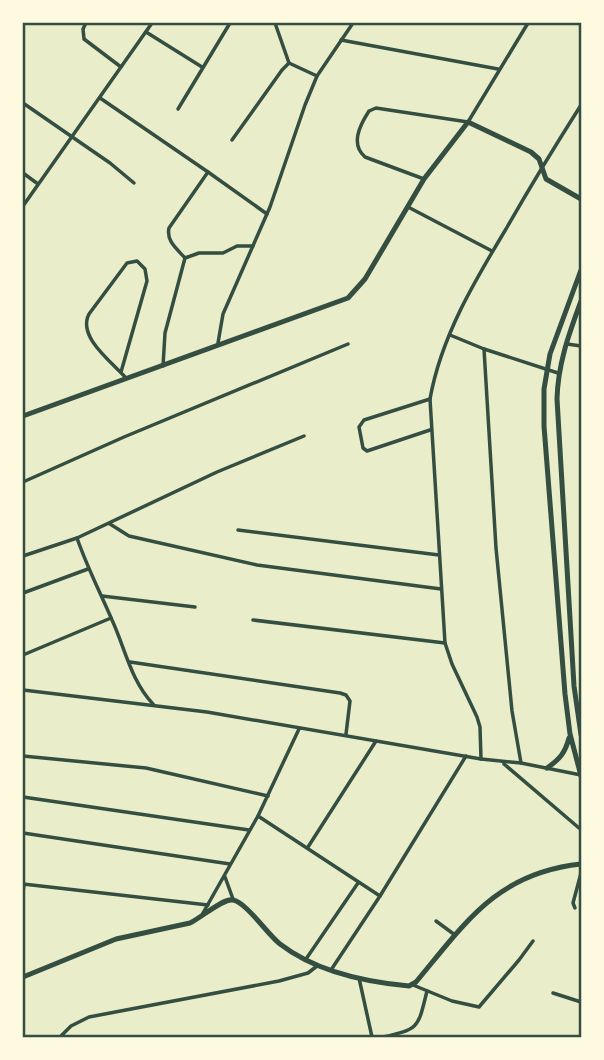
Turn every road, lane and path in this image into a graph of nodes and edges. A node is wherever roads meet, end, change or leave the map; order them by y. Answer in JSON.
{"nodes":[{"id":1,"x":86,"y":23,"type":"edge"},
{"id":2,"x":152,"y":23,"type":"edge"},
{"id":3,"x":230,"y":23,"type":"edge"},
{"id":4,"x":275,"y":23,"type":"edge"},
{"id":5,"x":353,"y":23,"type":"edge"},
{"id":6,"x":528,"y":23,"type":"edge"},
{"id":7,"x":146,"y":32,"type":"junction"},
{"id":8,"x":341,"y":40,"type":"junction"},
{"id":9,"x":289,"y":63,"type":"junction"},
{"id":10,"x":121,"y":67,"type":"junction"},
{"id":11,"x":202,"y":67,"type":"junction"},
{"id":12,"x":499,"y":69,"type":"junction"},
{"id":13,"x":317,"y":76,"type":"junction"},
{"id":14,"x":100,"y":98,"type":"junction"},
{"id":15,"x":23,"y":103,"type":"edge"},
{"id":16,"x":581,"y":105,"type":"edge"},
{"id":17,"x":178,"y":108,"type":"dead end"},
{"id":18,"x":468,"y":122,"type":"junction"},
{"id":19,"x":72,"y":136,"type":"junction"},
{"id":20,"x":232,"y":139,"type":"dead end"},
{"id":21,"x":542,"y":166,"type":"junction"},
{"id":22,"x":208,"y":172,"type":"junction"},
{"id":23,"x":23,"y":173,"type":"edge"},
{"id":24,"x":424,"y":179,"type":"junction"},
{"id":25,"x":134,"y":183,"type":"dead end"},
{"id":26,"x":38,"y":184,"type":"junction"},
{"id":27,"x":581,"y":199,"type":"edge"},
{"id":28,"x":23,"y":206,"type":"edge"},
{"id":29,"x":408,"y":207,"type":"junction"},
{"id":30,"x":267,"y":214,"type":"junction"},
{"id":31,"x":253,"y":246,"type":"junction"},
{"id":32,"x":492,"y":251,"type":"junction"},
{"id":33,"x":185,"y":258,"type":"junction"},
{"id":34,"x":581,"y":270,"type":"edge"},
{"id":35,"x":581,"y":301,"type":"edge"},
{"id":36,"x":450,"y":335,"type":"junction"},
{"id":37,"x":218,"y":343,"type":"junction"},
{"id":38,"x":348,"y":344,"type":"dead end"},
{"id":39,"x":565,"y":344,"type":"junction"},
{"id":40,"x":581,"y":346,"type":"edge"},
{"id":41,"x":484,"y":349,"type":"junction"},
{"id":42,"x":163,"y":366,"type":"junction"},
{"id":43,"x":546,"y":370,"type":"junction"},
{"id":44,"x":121,"y":372,"type":"junction"},
{"id":45,"x":558,"y":373,"type":"junction"},
{"id":46,"x":126,"y":378,"type":"junction"},
{"id":47,"x":430,"y":400,"type":"junction"},
{"id":48,"x":23,"y":416,"type":"edge"},
{"id":49,"x":430,"y":430,"type":"junction"},
{"id":50,"x":304,"y":436,"type":"dead end"},
{"id":51,"x":23,"y":482,"type":"edge"},
{"id":52,"x":110,"y":524,"type":"junction"},
{"id":53,"x":238,"y":530,"type":"dead end"},
{"id":54,"x":77,"y":538,"type":"junction"},
{"id":55,"x":439,"y":555,"type":"junction"},
{"id":56,"x":23,"y":556,"type":"edge"},
{"id":57,"x":88,"y":569,"type":"junction"},
{"id":58,"x":441,"y":589,"type":"junction"},
{"id":59,"x":23,"y":593,"type":"edge"},
{"id":60,"x":102,"y":596,"type":"junction"},
{"id":61,"x":195,"y":607,"type":"dead end"},
{"id":62,"x":112,"y":618,"type":"junction"},
{"id":63,"x":253,"y":620,"type":"dead end"},
{"id":64,"x":445,"y":643,"type":"junction"},
{"id":65,"x":23,"y":655,"type":"edge"},
{"id":66,"x":130,"y":662,"type":"junction"},
{"id":67,"x":578,"y":686,"type":"edge"},
{"id":68,"x":23,"y":690,"type":"edge"},
{"id":69,"x":154,"y":706,"type":"junction"},
{"id":70,"x":299,"y":729,"type":"junction"},
{"id":71,"x":346,"y":734,"type":"junction"},
{"id":72,"x":570,"y":734,"type":"junction"},
{"id":73,"x":581,"y":735,"type":"edge"},
{"id":74,"x":376,"y":741,"type":"junction"},
{"id":75,"x":23,"y":755,"type":"edge"},
{"id":76,"x":466,"y":756,"type":"junction"},
{"id":77,"x":481,"y":759,"type":"junction"},
{"id":78,"x":503,"y":762,"type":"junction"},
{"id":79,"x":521,"y":763,"type":"junction"},
{"id":80,"x":547,"y":768,"type":"junction"},
{"id":81,"x":581,"y":776,"type":"edge"},
{"id":82,"x":268,"y":796,"type":"junction"},
{"id":83,"x":23,"y":797,"type":"edge"},
{"id":84,"x":258,"y":816,"type":"junction"},
{"id":85,"x":579,"y":828,"type":"dead end"},
{"id":86,"x":249,"y":830,"type":"junction"},
{"id":87,"x":23,"y":833,"type":"edge"},
{"id":88,"x":308,"y":848,"type":"junction"},
{"id":89,"x":230,"y":864,"type":"junction"},
{"id":90,"x":581,"y":864,"type":"edge"},
{"id":91,"x":581,"y":873,"type":"edge"},
{"id":92,"x":225,"y":875,"type":"junction"},
{"id":93,"x":358,"y":883,"type":"junction"},
{"id":94,"x":24,"y":884,"type":"edge"},
{"id":95,"x":23,"y":892,"type":"edge"},
{"id":96,"x":380,"y":896,"type":"junction"},
{"id":97,"x":233,"y":900,"type":"junction"},
{"id":98,"x":208,"y":905,"type":"junction"},
{"id":99,"x":575,"y":908,"type":"dead end"},
{"id":100,"x":201,"y":919,"type":"junction"},
{"id":101,"x":436,"y":920,"type":"dead end"},
{"id":102,"x":455,"y":935,"type":"junction"},
{"id":103,"x":533,"y":941,"type":"dead end"},
{"id":104,"x":305,"y":961,"type":"junction"},
{"id":105,"x":318,"y":966,"type":"junction"},
{"id":106,"x":331,"y":971,"type":"junction"},
{"id":107,"x":358,"y":976,"type":"junction"},
{"id":108,"x":23,"y":977,"type":"edge"},
{"id":109,"x":411,"y":985,"type":"junction"},
{"id":110,"x":427,"y":991,"type":"junction"},
{"id":111,"x":553,"y":993,"type":"dead end"},
{"id":112,"x":581,"y":1002,"type":"edge"},
{"id":113,"x":60,"y":1037,"type":"edge"},
{"id":114,"x":372,"y":1037,"type":"edge"},
{"id":115,"x":383,"y":1037,"type":"edge"}],
"edges":[{"from":1,"to":10,"type":"street"},
{"from":2,"to":7,"type":"street"},
{"from":3,"to":11,"type":"street"},
{"from":4,"to":9,"type":"street"},
{"from":5,"to":8,"type":"street"},
{"from":6,"to":12,"type":"street"},
{"from":7,"to":10,"type":"street"},
{"from":7,"to":11,"type":"street"},
{"from":8,"to":12,"type":"street"},
{"from":8,"to":13,"type":"street"},
{"from":9,"to":13,"type":"street"},
{"from":9,"to":20,"type":"street"},
{"from":10,"to":14,"type":"street"},
{"from":11,"to":17,"type":"street"},
{"from":12,"to":18,"type":"street"},
{"from":13,"to":30,"type":"street"},
{"from":14,"to":19,"type":"street"},
{"from":14,"to":22,"type":"street"},
{"from":15,"to":19,"type":"street"},
{"from":16,"to":21,"type":"street"},
{"from":18,"to":21,"type":"street"},
{"from":18,"to":24,"type":"street"},
{"from":18,"to":24,"type":"street"},
{"from":19,"to":25,"type":"street"},
{"from":19,"to":26,"type":"street"},
{"from":21,"to":27,"type":"street"},
{"from":21,"to":32,"type":"street"},
{"from":22,"to":30,"type":"street"},
{"from":22,"to":33,"type":"street"},
{"from":23,"to":26,"type":"street"},
{"from":24,"to":29,"type":"street"},
{"from":26,"to":28,"type":"street"},
{"from":29,"to":32,"type":"street"},
{"from":29,"to":37,"type":"street"},
{"from":30,"to":31,"type":"street"},
{"from":31,"to":33,"type":"street"},
{"from":31,"to":37,"type":"street"},
{"from":32,"to":36,"type":"street"},
{"from":33,"to":42,"type":"street"},
{"from":34,"to":43,"type":"street"},
{"from":35,"to":39,"type":"street"},
{"from":36,"to":41,"type":"street"},
{"from":36,"to":47,"type":"street"},
{"from":37,"to":42,"type":"street"},
{"from":38,"to":51,"type":"street"},
{"from":39,"to":40,"type":"street"},
{"from":39,"to":45,"type":"street"},
{"from":41,"to":43,"type":"street"},
{"from":41,"to":79,"type":"street"},
{"from":42,"to":46,"type":"street"},
{"from":43,"to":45,"type":"street"},
{"from":43,"to":72,"type":"street"},
{"from":44,"to":44,"type":"street"},
{"from":44,"to":46,"type":"street"},
{"from":45,"to":67,"type":"street"},
{"from":46,"to":48,"type":"street"},
{"from":47,"to":49,"type":"street"},
{"from":47,"to":49,"type":"street"},
{"from":49,"to":55,"type":"street"},
{"from":50,"to":52,"type":"street"},
{"from":52,"to":54,"type":"street"},
{"from":52,"to":58,"type":"street"},
{"from":53,"to":55,"type":"street"},
{"from":54,"to":56,"type":"street"},
{"from":54,"to":57,"type":"street"},
{"from":55,"to":58,"type":"street"},
{"from":57,"to":59,"type":"street"},
{"from":57,"to":60,"type":"street"},
{"from":58,"to":64,"type":"street"},
{"from":60,"to":61,"type":"street"},
{"from":60,"to":62,"type":"street"},
{"from":62,"to":65,"type":"street"},
{"from":62,"to":66,"type":"street"},
{"from":63,"to":64,"type":"street"},
{"from":64,"to":77,"type":"street"},
{"from":66,"to":69,"type":"street"},
{"from":66,"to":71,"type":"street"},
{"from":67,"to":73,"type":"street"},
{"from":68,"to":69,"type":"street"},
{"from":69,"to":70,"type":"street"},
{"from":70,"to":71,"type":"street"},
{"from":70,"to":82,"type":"street"},
{"from":71,"to":74,"type":"street"},
{"from":72,"to":80,"type":"street"},
{"from":72,"to":81,"type":"street"},
{"from":74,"to":76,"type":"street"},
{"from":74,"to":88,"type":"street"},
{"from":75,"to":82,"type":"street"},
{"from":76,"to":77,"type":"street"},
{"from":76,"to":96,"type":"street"},
{"from":77,"to":78,"type":"street"},
{"from":78,"to":79,"type":"street"},
{"from":78,"to":85,"type":"street"},
{"from":79,"to":80,"type":"street"},
{"from":80,"to":81,"type":"street"},
{"from":82,"to":84,"type":"street"},
{"from":83,"to":86,"type":"street"},
{"from":84,"to":86,"type":"street"},
{"from":84,"to":88,"type":"street"},
{"from":86,"to":89,"type":"street"},
{"from":87,"to":89,"type":"street"},
{"from":88,"to":93,"type":"street"},
{"from":89,"to":92,"type":"street"},
{"from":90,"to":102,"type":"street"},
{"from":91,"to":99,"type":"street"},
{"from":92,"to":97,"type":"street"},
{"from":92,"to":98,"type":"street"},
{"from":93,"to":96,"type":"street"},
{"from":93,"to":104,"type":"street"},
{"from":94,"to":95,"type":"street"},
{"from":94,"to":98,"type":"street"},
{"from":96,"to":106,"type":"street"},
{"from":97,"to":100,"type":"street"},
{"from":97,"to":104,"type":"street"},
{"from":98,"to":100,"type":"street"},
{"from":100,"to":108,"type":"street"},
{"from":101,"to":102,"type":"street"},
{"from":102,"to":109,"type":"street"},
{"from":103,"to":110,"type":"street"},
{"from":104,"to":105,"type":"street"},
{"from":105,"to":106,"type":"street"},
{"from":105,"to":113,"type":"street"},
{"from":106,"to":107,"type":"street"},
{"from":107,"to":109,"type":"street"},
{"from":107,"to":114,"type":"street"},
{"from":109,"to":110,"type":"street"},
{"from":110,"to":115,"type":"street"},
{"from":111,"to":112,"type":"street"}]}
